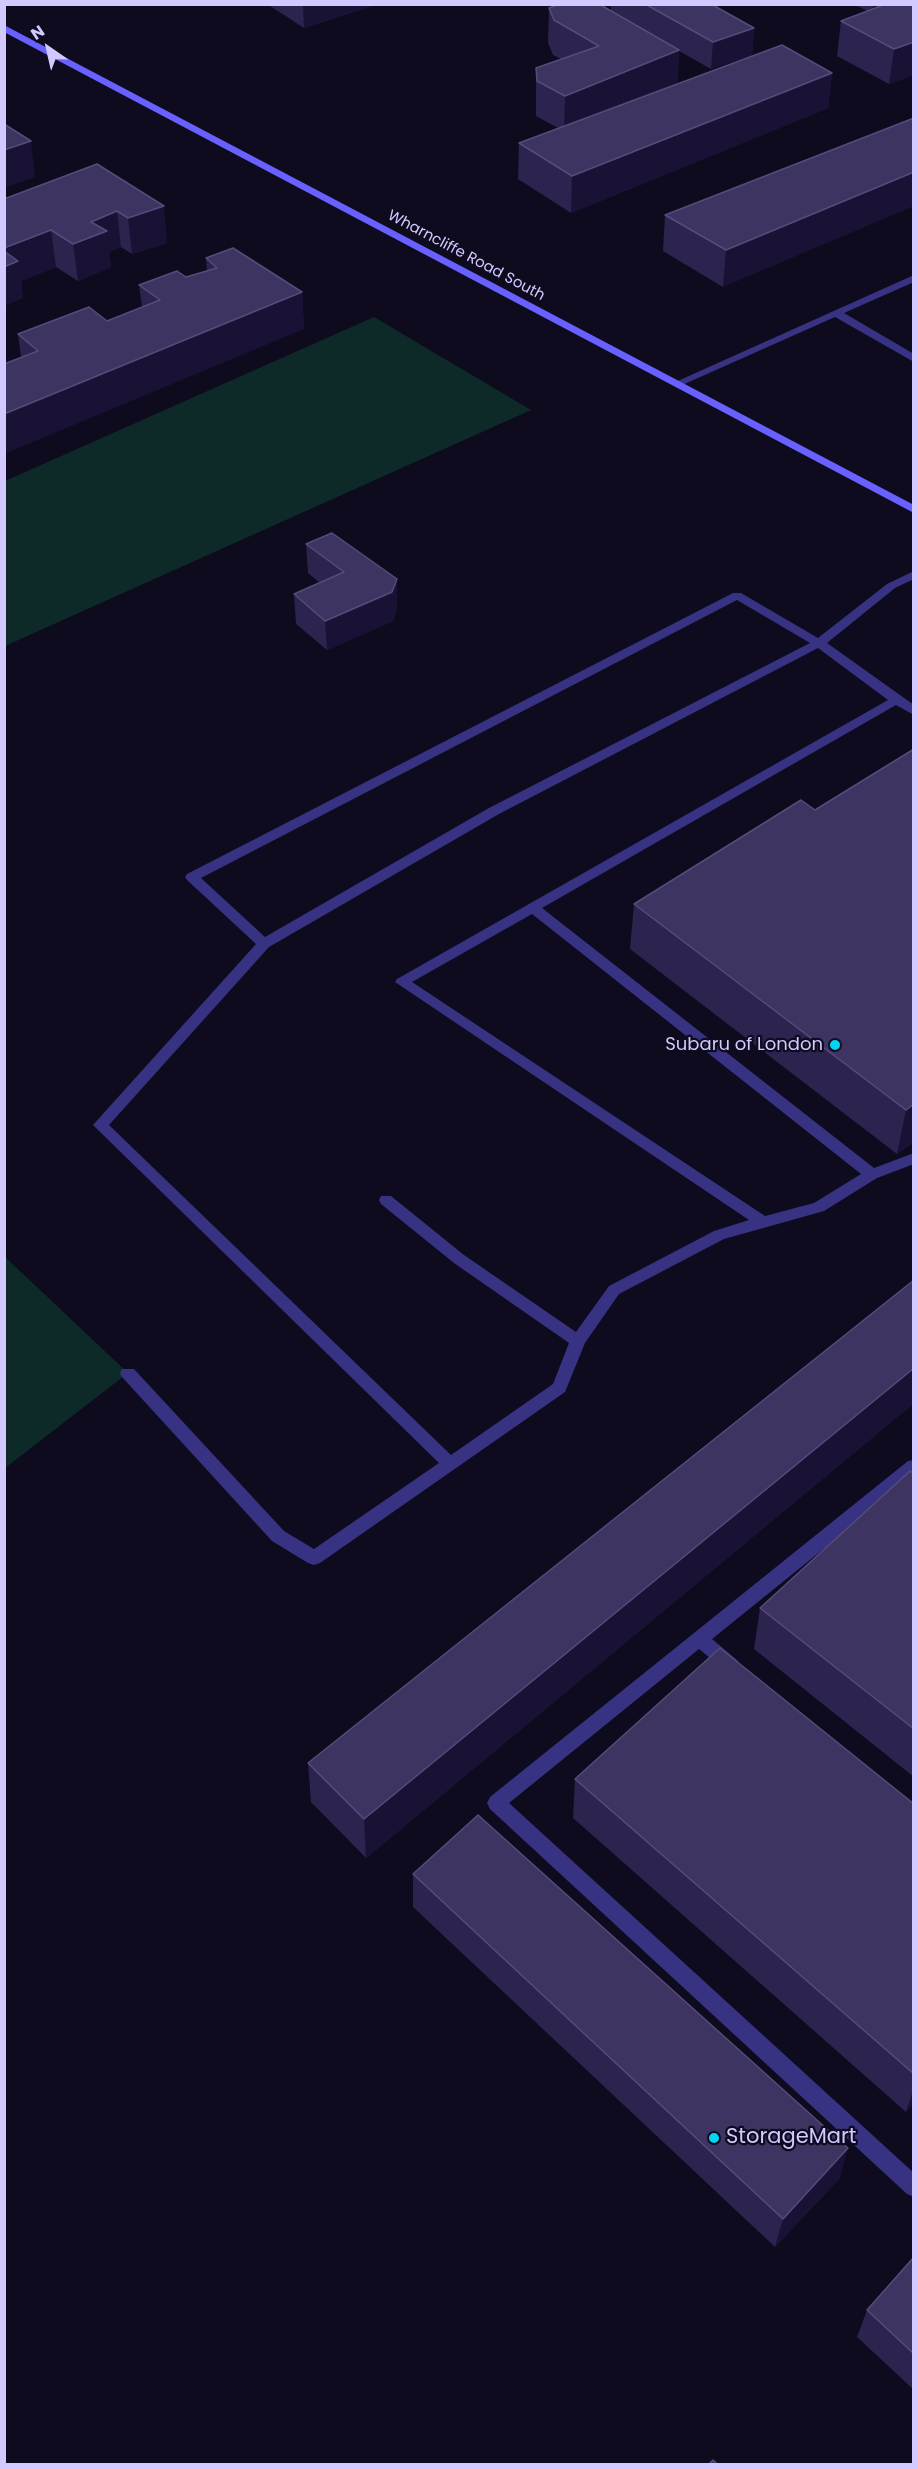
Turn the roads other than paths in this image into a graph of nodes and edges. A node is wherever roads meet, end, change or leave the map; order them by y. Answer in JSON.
{"nodes":[{"id":1,"x":4,"y":28,"type":"edge"},
{"id":2,"x":914,"y":278,"type":"edge"},
{"id":3,"x":836,"y":313,"type":"junction"},
{"id":4,"x":914,"y":359,"type":"edge"},
{"id":5,"x":676,"y":384,"type":"junction"},
{"id":6,"x":914,"y":510,"type":"edge"},
{"id":7,"x":914,"y":574,"type":"edge"},
{"id":8,"x":819,"y":643,"type":"junction"},
{"id":9,"x":896,"y":700,"type":"junction"},
{"id":10,"x":914,"y":711,"type":"edge"},
{"id":11,"x":533,"y":908,"type":"junction"},
{"id":12,"x":264,"y":944,"type":"junction"},
{"id":13,"x":914,"y":1158,"type":"edge"},
{"id":14,"x":872,"y":1174,"type":"junction"},
{"id":15,"x":386,"y":1200,"type":"dead end"},
{"id":16,"x":763,"y":1222,"type":"junction"},
{"id":17,"x":578,"y":1341,"type":"junction"},
{"id":18,"x":128,"y":1373,"type":"dead end"},
{"id":19,"x":450,"y":1464,"type":"junction"},
{"id":20,"x":910,"y":1475,"type":"edge"},
{"id":21,"x":700,"y":1640,"type":"junction"},
{"id":22,"x":747,"y":1678,"type":"edge"},
{"id":23,"x":910,"y":2178,"type":"edge"}],
"edges":[{"from":1,"to":5,"type":"main road","name":"Wharncliffe Road South"},
{"from":2,"to":3,"type":"lane"},
{"from":3,"to":4,"type":"lane"},
{"from":3,"to":5,"type":"lane"},
{"from":5,"to":6,"type":"main road","name":"Wharncliffe Road South"},
{"from":7,"to":8,"type":"lane"},
{"from":8,"to":9,"type":"lane"},
{"from":8,"to":12,"type":"lane"},
{"from":8,"to":12,"type":"lane"},
{"from":9,"to":10,"type":"lane"},
{"from":9,"to":11,"type":"lane"},
{"from":11,"to":14,"type":"lane"},
{"from":11,"to":16,"type":"lane"},
{"from":12,"to":19,"type":"lane"},
{"from":13,"to":14,"type":"lane"},
{"from":14,"to":16,"type":"lane"},
{"from":15,"to":17,"type":"lane"},
{"from":16,"to":17,"type":"lane"},
{"from":17,"to":19,"type":"lane"},
{"from":18,"to":19,"type":"lane"},
{"from":20,"to":21,"type":"lane"},
{"from":21,"to":22,"type":"lane"},
{"from":21,"to":23,"type":"lane"}]}
